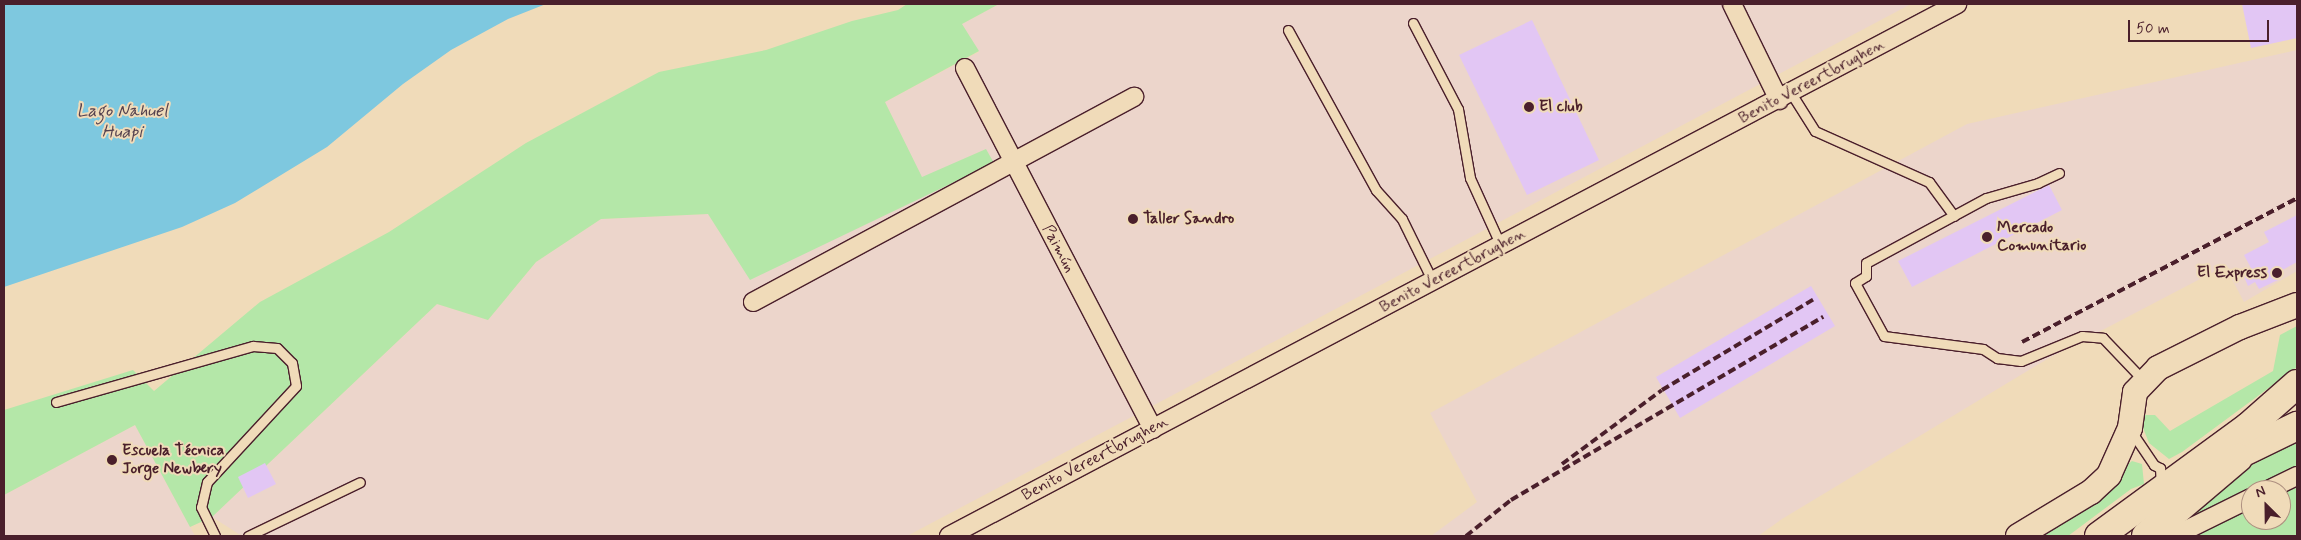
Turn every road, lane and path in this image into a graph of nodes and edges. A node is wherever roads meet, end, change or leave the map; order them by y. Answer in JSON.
{"nodes":[{"id":1,"x":1732,"y":4,"type":"edge"},
{"id":2,"x":1957,"y":4,"type":"edge"},
{"id":3,"x":1412,"y":24,"type":"dead end"},
{"id":4,"x":1288,"y":30,"type":"dead end"},
{"id":5,"x":965,"y":68,"type":"dead end"},
{"id":6,"x":1134,"y":97,"type":"dead end"},
{"id":7,"x":1785,"y":97,"type":"junction"},
{"id":8,"x":1012,"y":163,"type":"junction"},
{"id":9,"x":2059,"y":173,"type":"dead end"},
{"id":10,"x":1954,"y":216,"type":"junction"},
{"id":11,"x":1501,"y":246,"type":"junction"},
{"id":12,"x":1433,"y":282,"type":"junction"},
{"id":13,"x":753,"y":302,"type":"dead end"},
{"id":14,"x":2297,"y":305,"type":"edge"},
{"id":15,"x":2144,"y":381,"type":"junction"},
{"id":16,"x":2297,"y":384,"type":"edge"},
{"id":17,"x":56,"y":402,"type":"dead end"},
{"id":18,"x":2297,"y":426,"type":"edge"},
{"id":19,"x":2130,"y":428,"type":"junction"},
{"id":20,"x":1152,"y":429,"type":"junction"},
{"id":21,"x":2251,"y":448,"type":"junction"},
{"id":22,"x":360,"y":482,"type":"dead end"},
{"id":23,"x":2160,"y":494,"type":"junction"},
{"id":24,"x":2241,"y":503,"type":"edge"},
{"id":25,"x":215,"y":536,"type":"edge"},
{"id":26,"x":248,"y":536,"type":"edge"},
{"id":27,"x":949,"y":536,"type":"edge"},
{"id":28,"x":2018,"y":536,"type":"edge"},
{"id":29,"x":2099,"y":536,"type":"edge"},
{"id":30,"x":2146,"y":536,"type":"edge"},
{"id":31,"x":2174,"y":536,"type":"edge"}],
"edges":[{"from":1,"to":7,"type":"street"},
{"from":2,"to":7,"type":"street","name":"Benito Vereertbrughen"},
{"from":3,"to":11,"type":"lane"},
{"from":4,"to":12,"type":"lane"},
{"from":5,"to":8,"type":"street","name":"Paimún"},
{"from":6,"to":8,"type":"street"},
{"from":7,"to":10,"type":"lane"},
{"from":7,"to":11,"type":"street","name":"Benito Vereertbrughen"},
{"from":8,"to":13,"type":"street"},
{"from":8,"to":20,"type":"street","name":"Paimún"},
{"from":9,"to":10,"type":"lane"},
{"from":10,"to":15,"type":"lane"},
{"from":11,"to":12,"type":"street","name":"Benito Vereertbrughen"},
{"from":12,"to":20,"type":"street","name":"Benito Vereertbrughen"},
{"from":14,"to":15,"type":"street"},
{"from":15,"to":19,"type":"street"},
{"from":16,"to":23,"type":"main road"},
{"from":17,"to":25,"type":"lane"},
{"from":18,"to":21,"type":"main road"},
{"from":19,"to":23,"type":"lane"},
{"from":19,"to":28,"type":"street"},
{"from":20,"to":27,"type":"street","name":"Benito Vereertbrughen"},
{"from":21,"to":23,"type":"main road"},
{"from":21,"to":30,"type":"main road"},
{"from":22,"to":26,"type":"lane"},
{"from":23,"to":29,"type":"main road"},
{"from":24,"to":31,"type":"street"}]}
